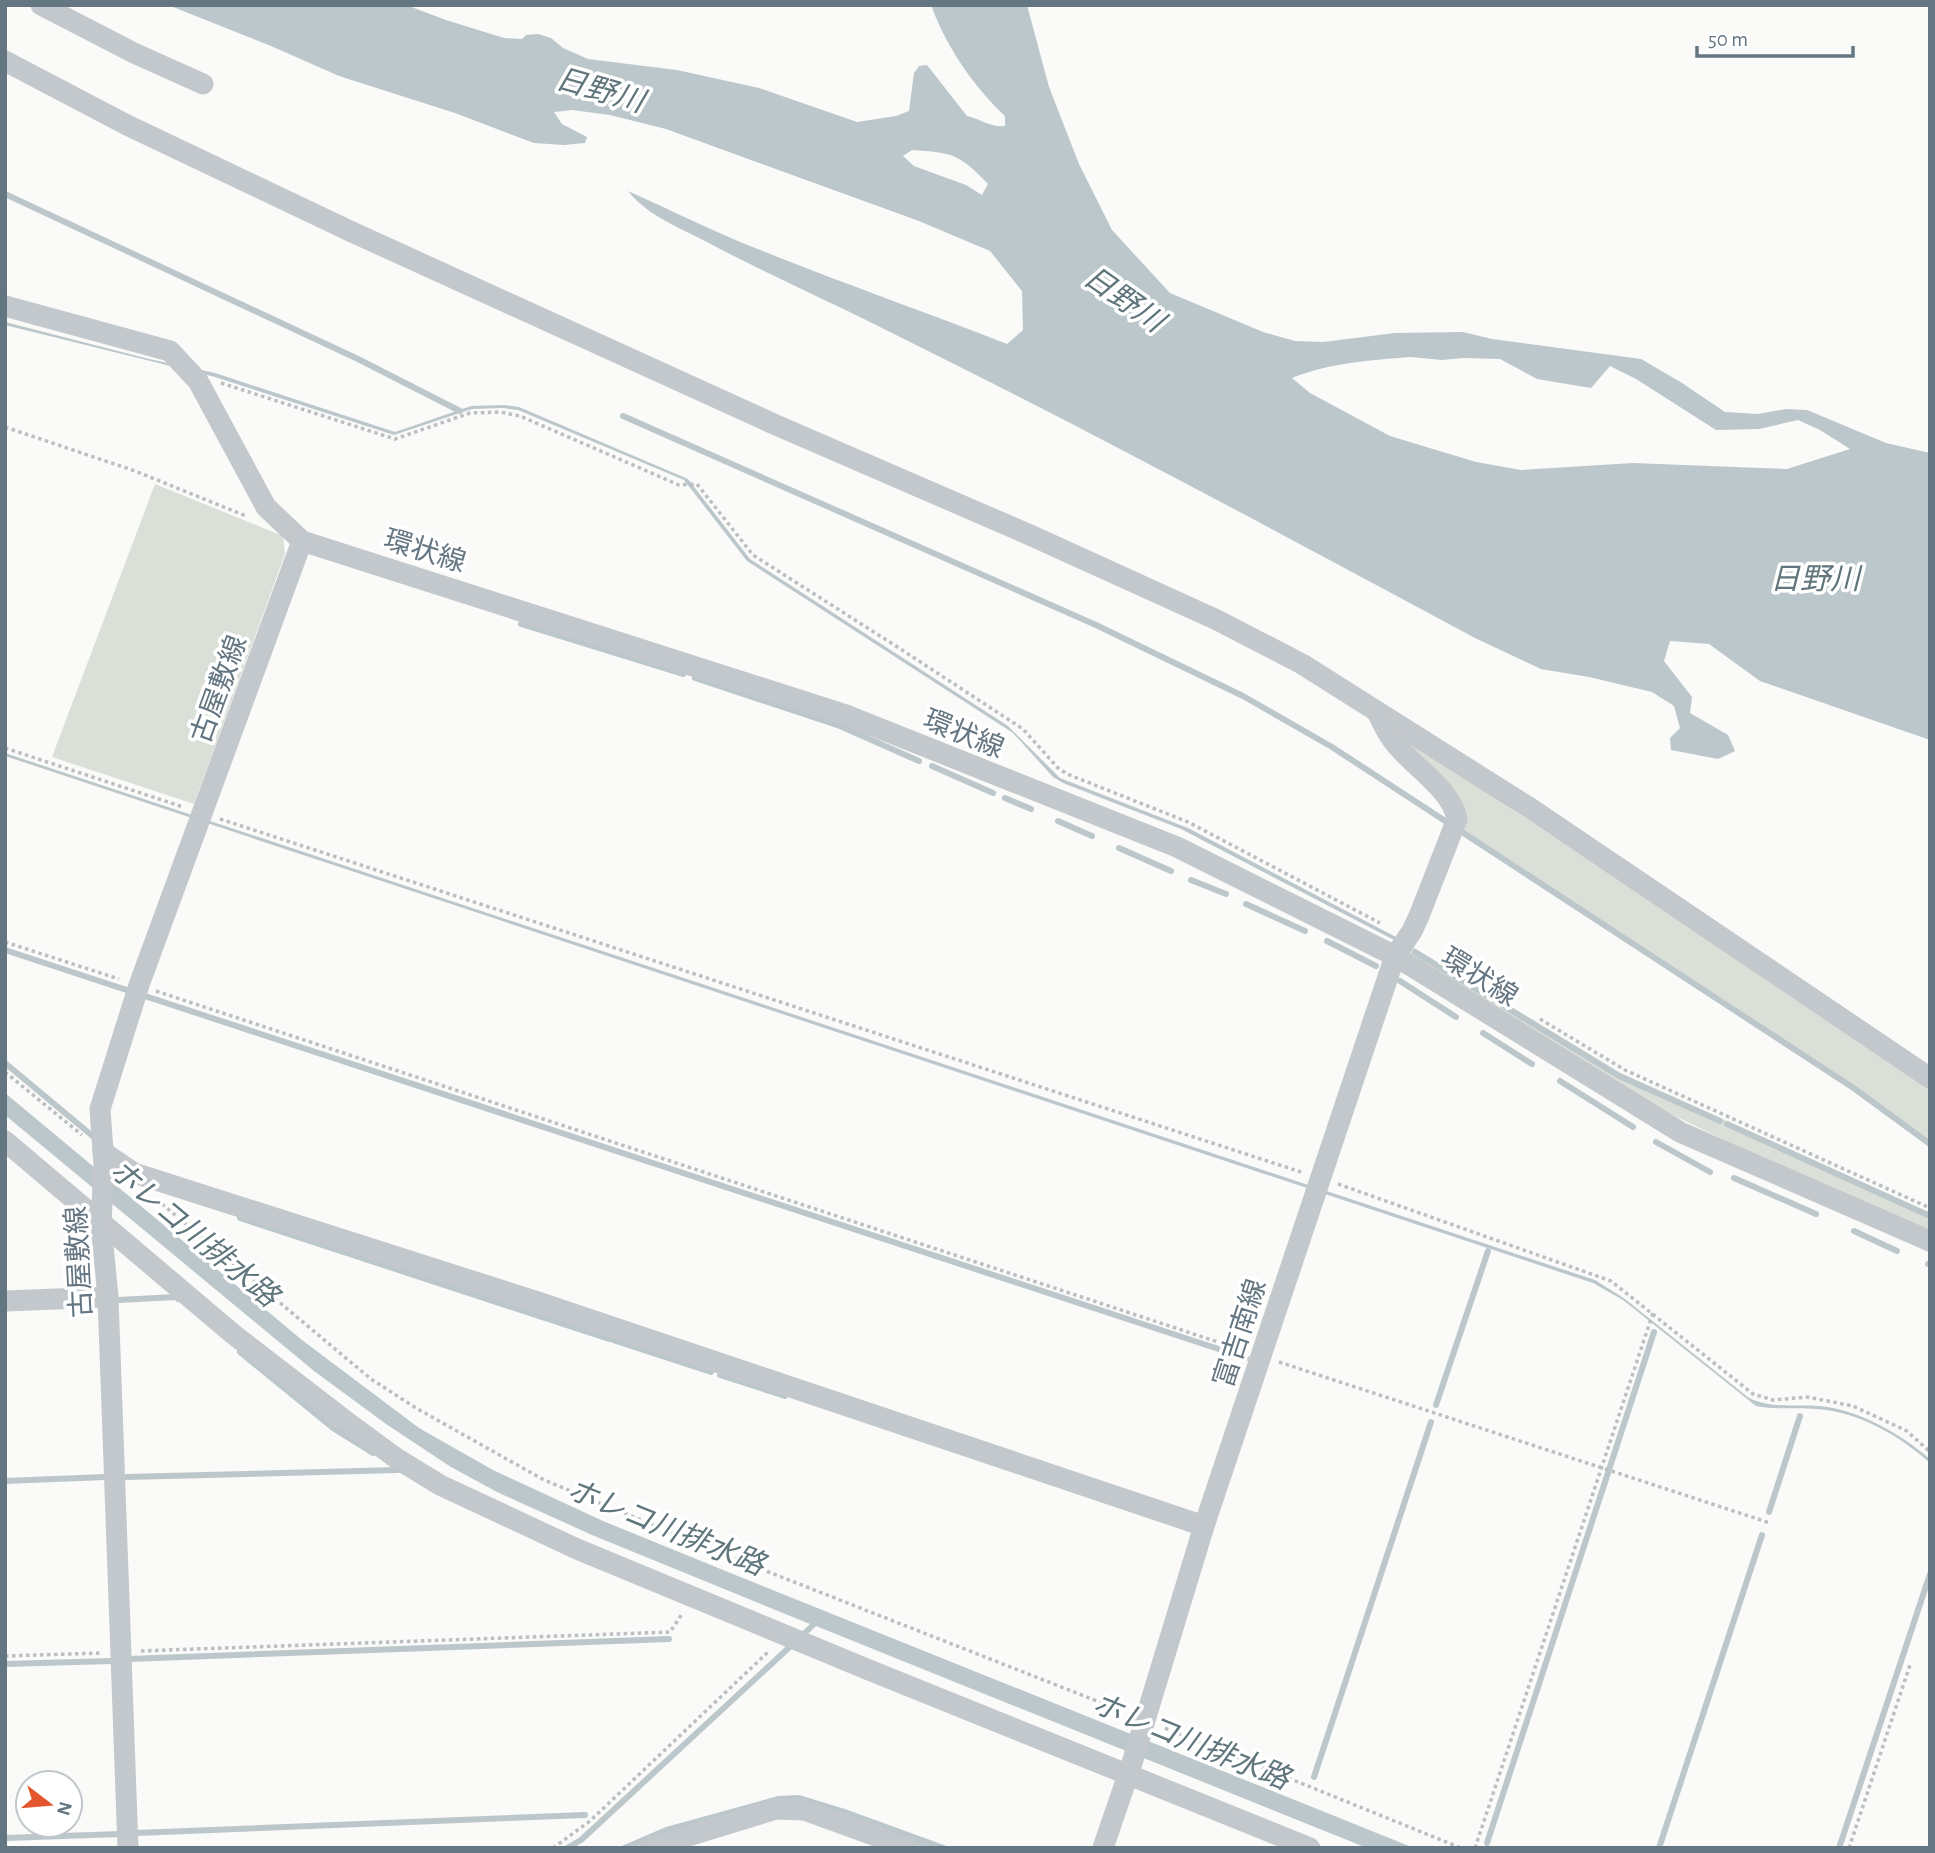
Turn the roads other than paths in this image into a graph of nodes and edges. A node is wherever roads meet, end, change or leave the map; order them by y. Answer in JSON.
{"nodes":[{"id":1,"x":41,"y":5,"type":"edge"},
{"id":2,"x":5,"y":61,"type":"edge"},
{"id":3,"x":203,"y":84,"type":"dead end"},
{"id":4,"x":5,"y":306,"type":"edge"},
{"id":5,"x":302,"y":541,"type":"junction"},
{"id":6,"x":1377,"y":712,"type":"junction"},
{"id":7,"x":1395,"y":956,"type":"junction"},
{"id":8,"x":1930,"y":1078,"type":"edge"},
{"id":9,"x":5,"y":1141,"type":"edge"},
{"id":10,"x":103,"y":1158,"type":"junction"},
{"id":11,"x":101,"y":1216,"type":"junction"},
{"id":12,"x":1930,"y":1241,"type":"edge"},
{"id":13,"x":108,"y":1297,"type":"junction"},
{"id":14,"x":5,"y":1301,"type":"edge"},
{"id":15,"x":1204,"y":1526,"type":"junction"},
{"id":16,"x":1130,"y":1768,"type":"junction"},
{"id":17,"x":128,"y":1848,"type":"edge"},
{"id":18,"x":649,"y":1848,"type":"edge"},
{"id":19,"x":909,"y":1848,"type":"edge"},
{"id":20,"x":1103,"y":1848,"type":"edge"},
{"id":21,"x":1310,"y":1848,"type":"edge"}],
"edges":[{"from":1,"to":3,"type":"street"},
{"from":2,"to":6,"type":"street"},
{"from":4,"to":5,"type":"street","name":"環状線"},
{"from":5,"to":7,"type":"street","name":"環状線"},
{"from":5,"to":10,"type":"street","name":"古屋敷線"},
{"from":6,"to":7,"type":"street","name":"富吉南線"},
{"from":6,"to":8,"type":"street"},
{"from":7,"to":12,"type":"street","name":"環状線"},
{"from":7,"to":15,"type":"street","name":"富吉南線"},
{"from":9,"to":11,"type":"street"},
{"from":10,"to":11,"type":"street","name":"古屋敷線"},
{"from":10,"to":15,"type":"street"},
{"from":11,"to":13,"type":"street","name":"古屋敷線"},
{"from":11,"to":16,"type":"street"},
{"from":13,"to":14,"type":"street"},
{"from":13,"to":17,"type":"street","name":"古屋敷線"},
{"from":15,"to":16,"type":"street","name":"富吉南線"},
{"from":16,"to":20,"type":"street"},
{"from":16,"to":21,"type":"street"},
{"from":18,"to":19,"type":"street"}]}
